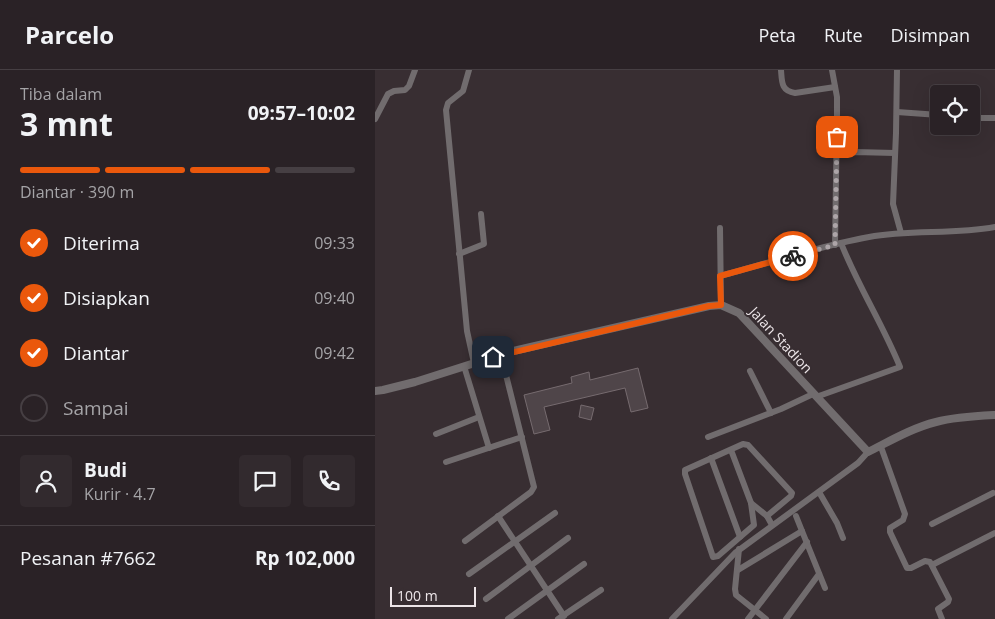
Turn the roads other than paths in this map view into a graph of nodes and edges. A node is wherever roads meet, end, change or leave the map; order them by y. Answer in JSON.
{"nodes":[{"id":1,"x":415,"y":70,"type":"edge"},
{"id":2,"x":469,"y":70,"type":"edge"},
{"id":3,"x":781,"y":70,"type":"edge"},
{"id":4,"x":832,"y":70,"type":"edge"},
{"id":5,"x":897,"y":70,"type":"edge"},
{"id":6,"x":835,"y":87,"type":"junction"},
{"id":7,"x":897,"y":112,"type":"junction"},
{"id":8,"x":930,"y":114,"type":"edge"},
{"id":9,"x":980,"y":118,"type":"edge"},
{"id":10,"x":995,"y":118,"type":"edge"},
{"id":11,"x":375,"y":119,"type":"edge"},
{"id":12,"x":895,"y":153,"type":"junction"},
{"id":13,"x":836,"y":154,"type":"junction"},
{"id":14,"x":481,"y":214,"type":"dead end"},
{"id":15,"x":995,"y":227,"type":"edge"},
{"id":16,"x":720,"y":228,"type":"dead end"},
{"id":17,"x":901,"y":233,"type":"junction"},
{"id":18,"x":838,"y":244,"type":"junction"},
{"id":19,"x":459,"y":254,"type":"junction"},
{"id":20,"x":720,"y":276,"type":"junction"},
{"id":21,"x":721,"y":305,"type":"junction"},
{"id":22,"x":501,"y":355,"type":"junction"},
{"id":23,"x":475,"y":363,"type":"junction"},
{"id":24,"x":464,"y":366,"type":"junction"},
{"id":25,"x":750,"y":371,"type":"dead end"},
{"id":26,"x":375,"y":391,"type":"edge"},
{"id":27,"x":815,"y":395,"type":"junction"},
{"id":28,"x":771,"y":413,"type":"junction"},
{"id":29,"x":995,"y":415,"type":"edge"},
{"id":30,"x":479,"y":418,"type":"junction"},
{"id":31,"x":435,"y":434,"type":"dead end"},
{"id":32,"x":522,"y":437,"type":"junction"},
{"id":33,"x":708,"y":437,"type":"dead end"},
{"id":34,"x":881,"y":447,"type":"junction"},
{"id":35,"x":489,"y":448,"type":"junction"},
{"id":36,"x":731,"y":450,"type":"junction"},
{"id":37,"x":868,"y":452,"type":"junction"},
{"id":38,"x":711,"y":458,"type":"junction"},
{"id":39,"x":446,"y":462,"type":"dead end"},
{"id":40,"x":819,"y":492,"type":"junction"},
{"id":41,"x":994,"y":494,"type":"edge"},
{"id":42,"x":751,"y":503,"type":"junction"},
{"id":43,"x":555,"y":512,"type":"dead end"},
{"id":44,"x":498,"y":516,"type":"junction"},
{"id":45,"x":767,"y":516,"type":"junction"},
{"id":46,"x":796,"y":516,"type":"dead end"},
{"id":47,"x":932,"y":524,"type":"dead end"},
{"id":48,"x":772,"y":525,"type":"junction"},
{"id":49,"x":801,"y":531,"type":"junction"},
{"id":50,"x":995,"y":533,"type":"edge"},
{"id":51,"x":741,"y":537,"type":"junction"},
{"id":52,"x":568,"y":538,"type":"dead end"},
{"id":53,"x":843,"y":538,"type":"dead end"},
{"id":54,"x":465,"y":541,"type":"dead end"},
{"id":55,"x":515,"y":541,"type":"junction"},
{"id":56,"x":807,"y":542,"type":"junction"},
{"id":57,"x":739,"y":549,"type":"junction"},
{"id":58,"x":584,"y":564,"type":"dead end"},
{"id":59,"x":531,"y":565,"type":"junction"},
{"id":60,"x":932,"y":566,"type":"junction"},
{"id":61,"x":738,"y":570,"type":"junction"},
{"id":62,"x":469,"y":574,"type":"dead end"},
{"id":63,"x":819,"y":574,"type":"junction"},
{"id":64,"x":825,"y":588,"type":"dead end"},
{"id":65,"x":601,"y":590,"type":"dead end"},
{"id":66,"x":548,"y":591,"type":"junction"},
{"id":67,"x":486,"y":598,"type":"dead end"},
{"id":68,"x":754,"y":610,"type":"junction"},
{"id":69,"x":561,"y":618,"type":"edge"},
{"id":70,"x":509,"y":619,"type":"edge"},
{"id":71,"x":672,"y":619,"type":"edge"},
{"id":72,"x":748,"y":619,"type":"edge"},
{"id":73,"x":766,"y":619,"type":"edge"},
{"id":74,"x":786,"y":619,"type":"edge"},
{"id":75,"x":941,"y":619,"type":"edge"}],
"edges":[{"from":1,"to":11,"type":"street"},
{"from":2,"to":19,"type":"street"},
{"from":3,"to":6,"type":"street"},
{"from":4,"to":6,"type":"street"},
{"from":5,"to":7,"type":"street"},
{"from":6,"to":13,"type":"street"},
{"from":7,"to":8,"type":"street"},
{"from":7,"to":12,"type":"street"},
{"from":9,"to":10,"type":"street"},
{"from":12,"to":13,"type":"street"},
{"from":12,"to":17,"type":"street"},
{"from":13,"to":18,"type":"street"},
{"from":14,"to":19,"type":"street"},
{"from":15,"to":17,"type":"street"},
{"from":16,"to":20,"type":"street"},
{"from":17,"to":18,"type":"street"},
{"from":18,"to":20,"type":"street"},
{"from":18,"to":27,"type":"street"},
{"from":19,"to":23,"type":"street"},
{"from":20,"to":21,"type":"street"},
{"from":21,"to":22,"type":"street"},
{"from":21,"to":27,"type":"street","name":"Jalan Stadion"},
{"from":22,"to":23,"type":"street"},
{"from":22,"to":32,"type":"street"},
{"from":23,"to":24,"type":"street"},
{"from":24,"to":26,"type":"street"},
{"from":24,"to":30,"type":"street"},
{"from":25,"to":28,"type":"street"},
{"from":27,"to":28,"type":"street"},
{"from":27,"to":37,"type":"street","name":"Jalan Stadion"},
{"from":28,"to":33,"type":"street"},
{"from":29,"to":34,"type":"street"},
{"from":30,"to":31,"type":"street"},
{"from":30,"to":35,"type":"street"},
{"from":32,"to":35,"type":"street"},
{"from":32,"to":44,"type":"street"},
{"from":34,"to":37,"type":"street"},
{"from":34,"to":60,"type":"street"},
{"from":35,"to":39,"type":"street"},
{"from":36,"to":38,"type":"street"},
{"from":36,"to":42,"type":"street"},
{"from":36,"to":45,"type":"street"},
{"from":37,"to":40,"type":"street"},
{"from":38,"to":51,"type":"street"},
{"from":38,"to":51,"type":"street"},
{"from":40,"to":48,"type":"street"},
{"from":40,"to":53,"type":"street"},
{"from":41,"to":47,"type":"street"},
{"from":42,"to":45,"type":"street"},
{"from":42,"to":51,"type":"street"},
{"from":43,"to":55,"type":"street"},
{"from":44,"to":54,"type":"street"},
{"from":44,"to":55,"type":"street"},
{"from":45,"to":48,"type":"street"},
{"from":46,"to":49,"type":"street"},
{"from":48,"to":57,"type":"street"},
{"from":49,"to":56,"type":"street"},
{"from":49,"to":61,"type":"street"},
{"from":50,"to":60,"type":"street"},
{"from":52,"to":59,"type":"street"},
{"from":55,"to":59,"type":"street"},
{"from":55,"to":62,"type":"street"},
{"from":56,"to":63,"type":"street"},
{"from":56,"to":68,"type":"street"},
{"from":57,"to":61,"type":"street"},
{"from":57,"to":71,"type":"street"},
{"from":58,"to":66,"type":"street"},
{"from":59,"to":66,"type":"street"},
{"from":59,"to":67,"type":"street"},
{"from":60,"to":75,"type":"street"},
{"from":61,"to":68,"type":"street"},
{"from":63,"to":64,"type":"street"},
{"from":63,"to":74,"type":"street"},
{"from":65,"to":69,"type":"street"},
{"from":66,"to":69,"type":"street"},
{"from":66,"to":70,"type":"street"},
{"from":68,"to":72,"type":"street"},
{"from":68,"to":73,"type":"street"}]}
